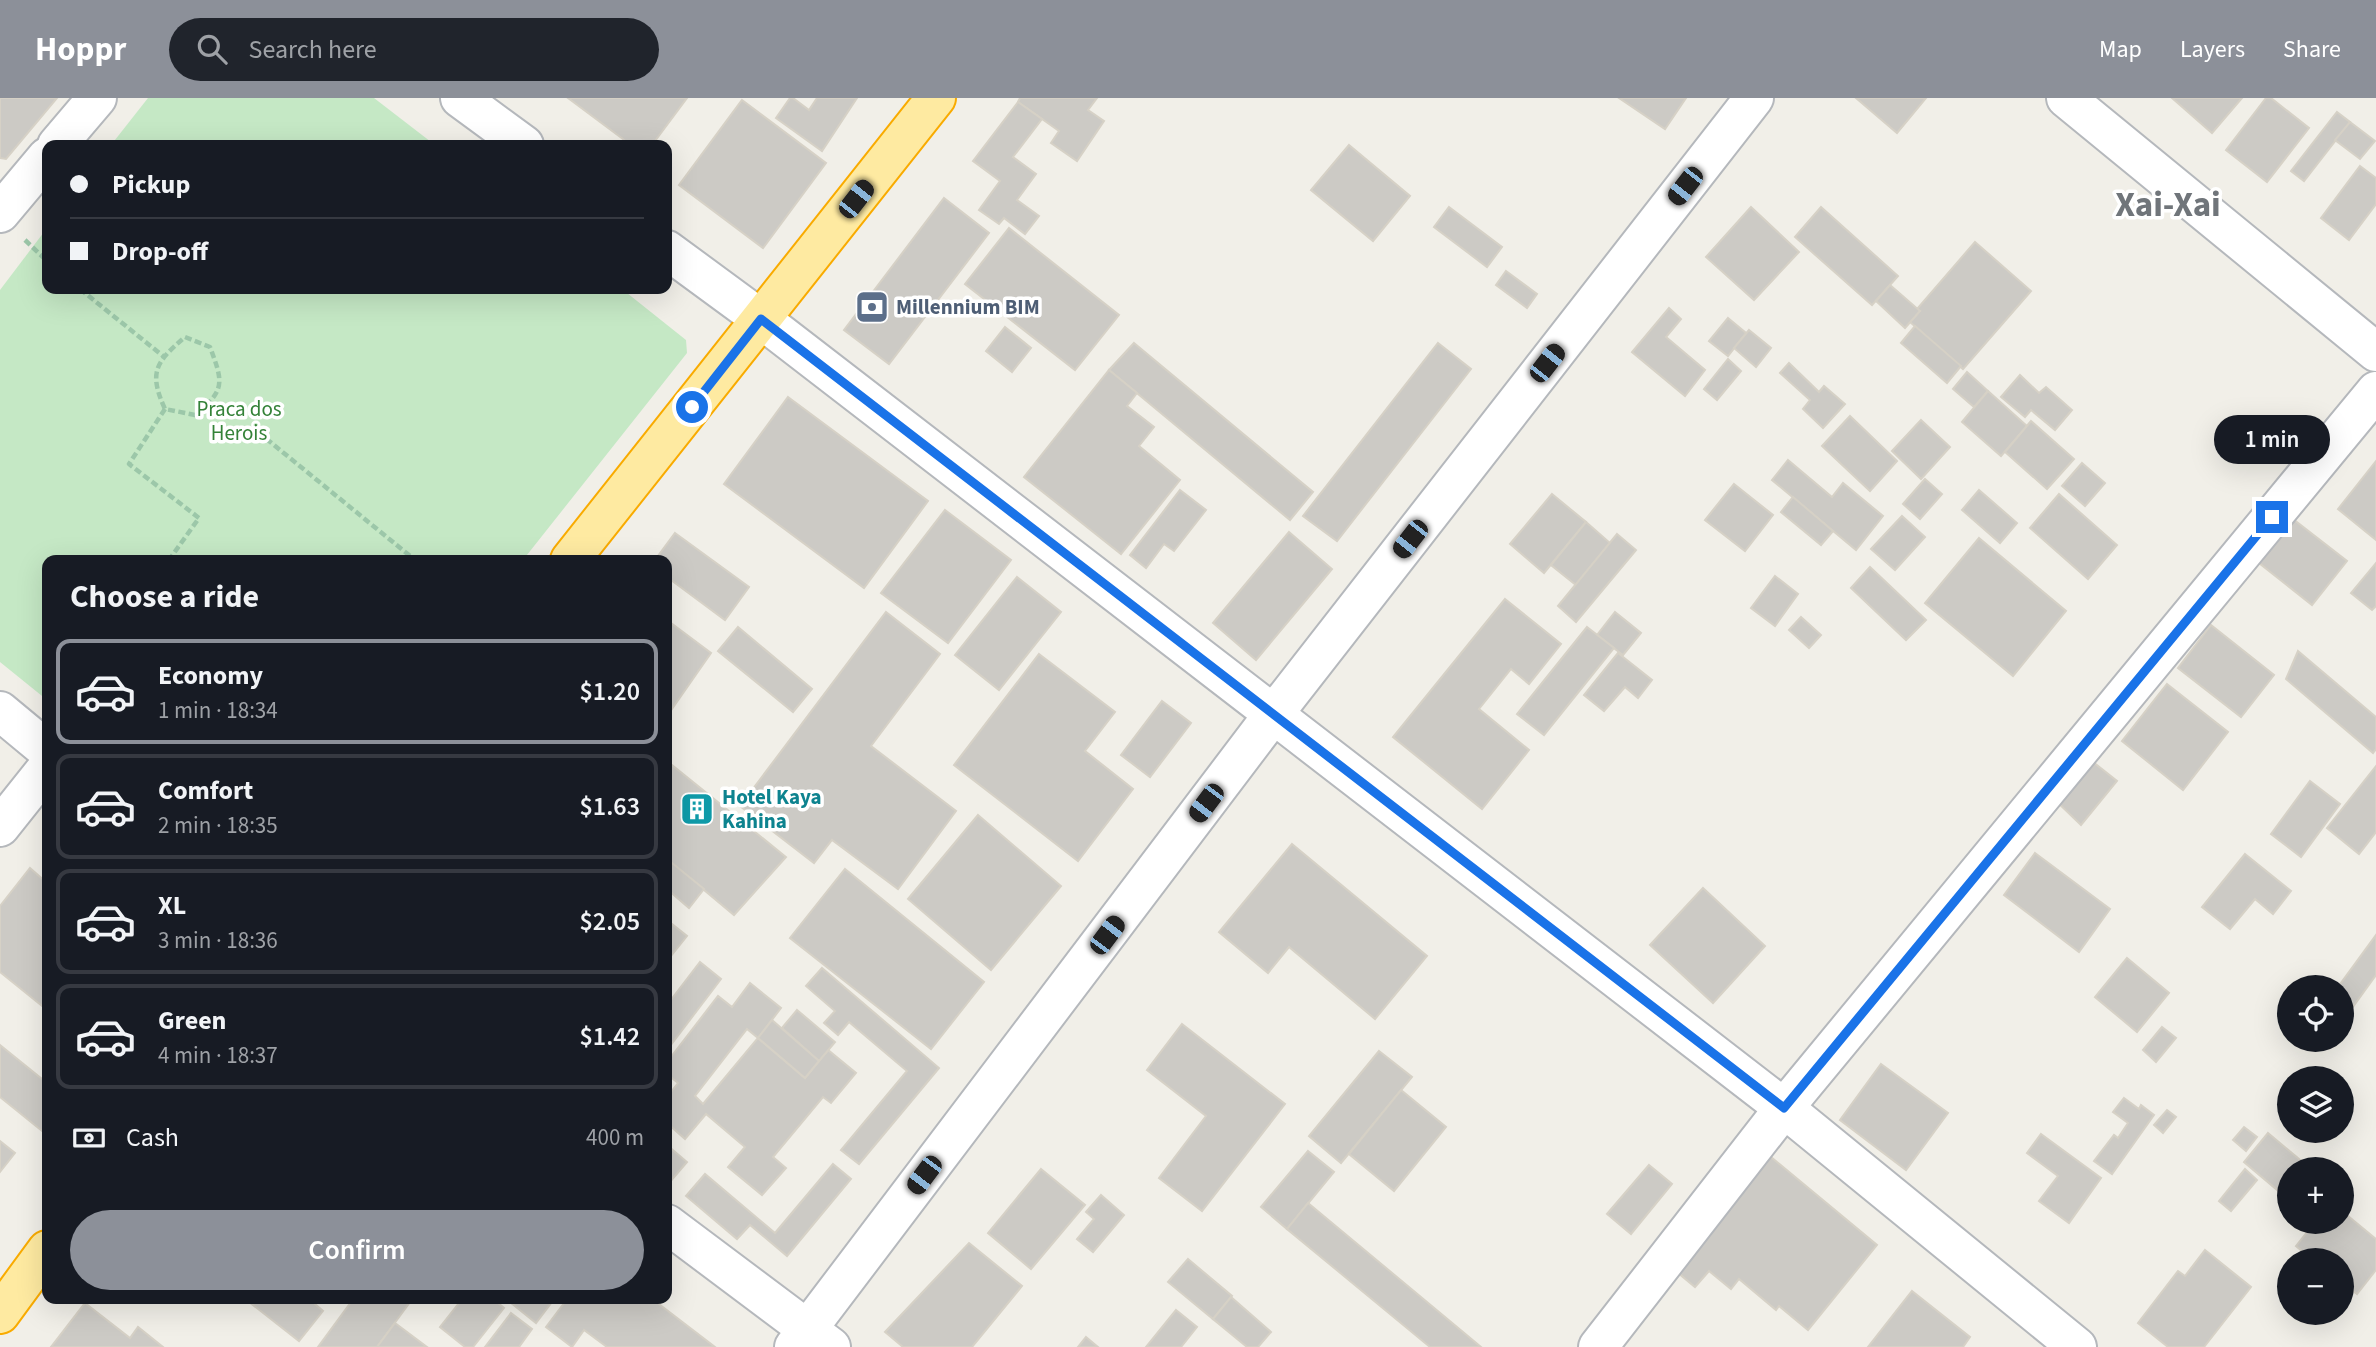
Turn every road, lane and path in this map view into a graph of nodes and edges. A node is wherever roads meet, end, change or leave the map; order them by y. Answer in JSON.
{"nodes":[{"id":1,"x":97,"y":98,"type":"edge"},
{"id":2,"x":460,"y":98,"type":"edge"},
{"id":3,"x":936,"y":98,"type":"edge"},
{"id":4,"x":1754,"y":98,"type":"edge"},
{"id":5,"x":2066,"y":98,"type":"edge"},
{"id":6,"x":61,"y":140,"type":"edge"},
{"id":7,"x":517,"y":140,"type":"edge"},
{"id":8,"x":42,"y":163,"type":"edge"},
{"id":9,"x":0,"y":213,"type":"edge"},
{"id":10,"x":672,"y":254,"type":"edge"},
{"id":11,"x":86,"y":294,"type":"edge"},
{"id":12,"x":761,"y":319,"type":"junction"},
{"id":13,"x":2376,"y":352,"type":"edge"},
{"id":14,"x":163,"y":356,"type":"junction"},
{"id":15,"x":2376,"y":391,"type":"edge"},
{"id":16,"x":165,"y":409,"type":"junction"},
{"id":17,"x":258,"y":432,"type":"dead end"},
{"id":18,"x":173,"y":555,"type":"edge"},
{"id":19,"x":409,"y":555,"type":"edge"},
{"id":20,"x":574,"y":555,"type":"edge"},
{"id":21,"x":0,"y":711,"type":"edge"},
{"id":22,"x":1272,"y":716,"type":"junction"},
{"id":23,"x":42,"y":746,"type":"edge"},
{"id":24,"x":42,"y":774,"type":"edge"},
{"id":25,"x":0,"y":827,"type":"edge"},
{"id":26,"x":1784,"y":1108,"type":"junction"},
{"id":27,"x":672,"y":1228,"type":"edge"},
{"id":28,"x":42,"y":1257,"type":"edge"},
{"id":29,"x":0,"y":1314,"type":"edge"},
{"id":30,"x":811,"y":1341,"type":"edge"},
{"id":31,"x":1598,"y":1347,"type":"edge"},
{"id":32,"x":2077,"y":1347,"type":"edge"}],
"edges":[{"from":1,"to":6,"type":"street"},
{"from":2,"to":7,"type":"street"},
{"from":3,"to":12,"type":"highway"},
{"from":4,"to":22,"type":"street"},
{"from":5,"to":13,"type":"street"},
{"from":8,"to":9,"type":"street"},
{"from":10,"to":12,"type":"street"},
{"from":11,"to":14,"type":"path"},
{"from":12,"to":20,"type":"highway"},
{"from":12,"to":22,"type":"street"},
{"from":14,"to":16,"type":"path"},
{"from":14,"to":16,"type":"path"},
{"from":15,"to":26,"type":"street"},
{"from":16,"to":18,"type":"path"},
{"from":17,"to":19,"type":"path"},
{"from":21,"to":23,"type":"street"},
{"from":22,"to":26,"type":"street"},
{"from":22,"to":30,"type":"street"},
{"from":24,"to":25,"type":"street"},
{"from":26,"to":31,"type":"street"},
{"from":26,"to":32,"type":"street"},
{"from":27,"to":30,"type":"street"},
{"from":28,"to":29,"type":"highway"}]}
